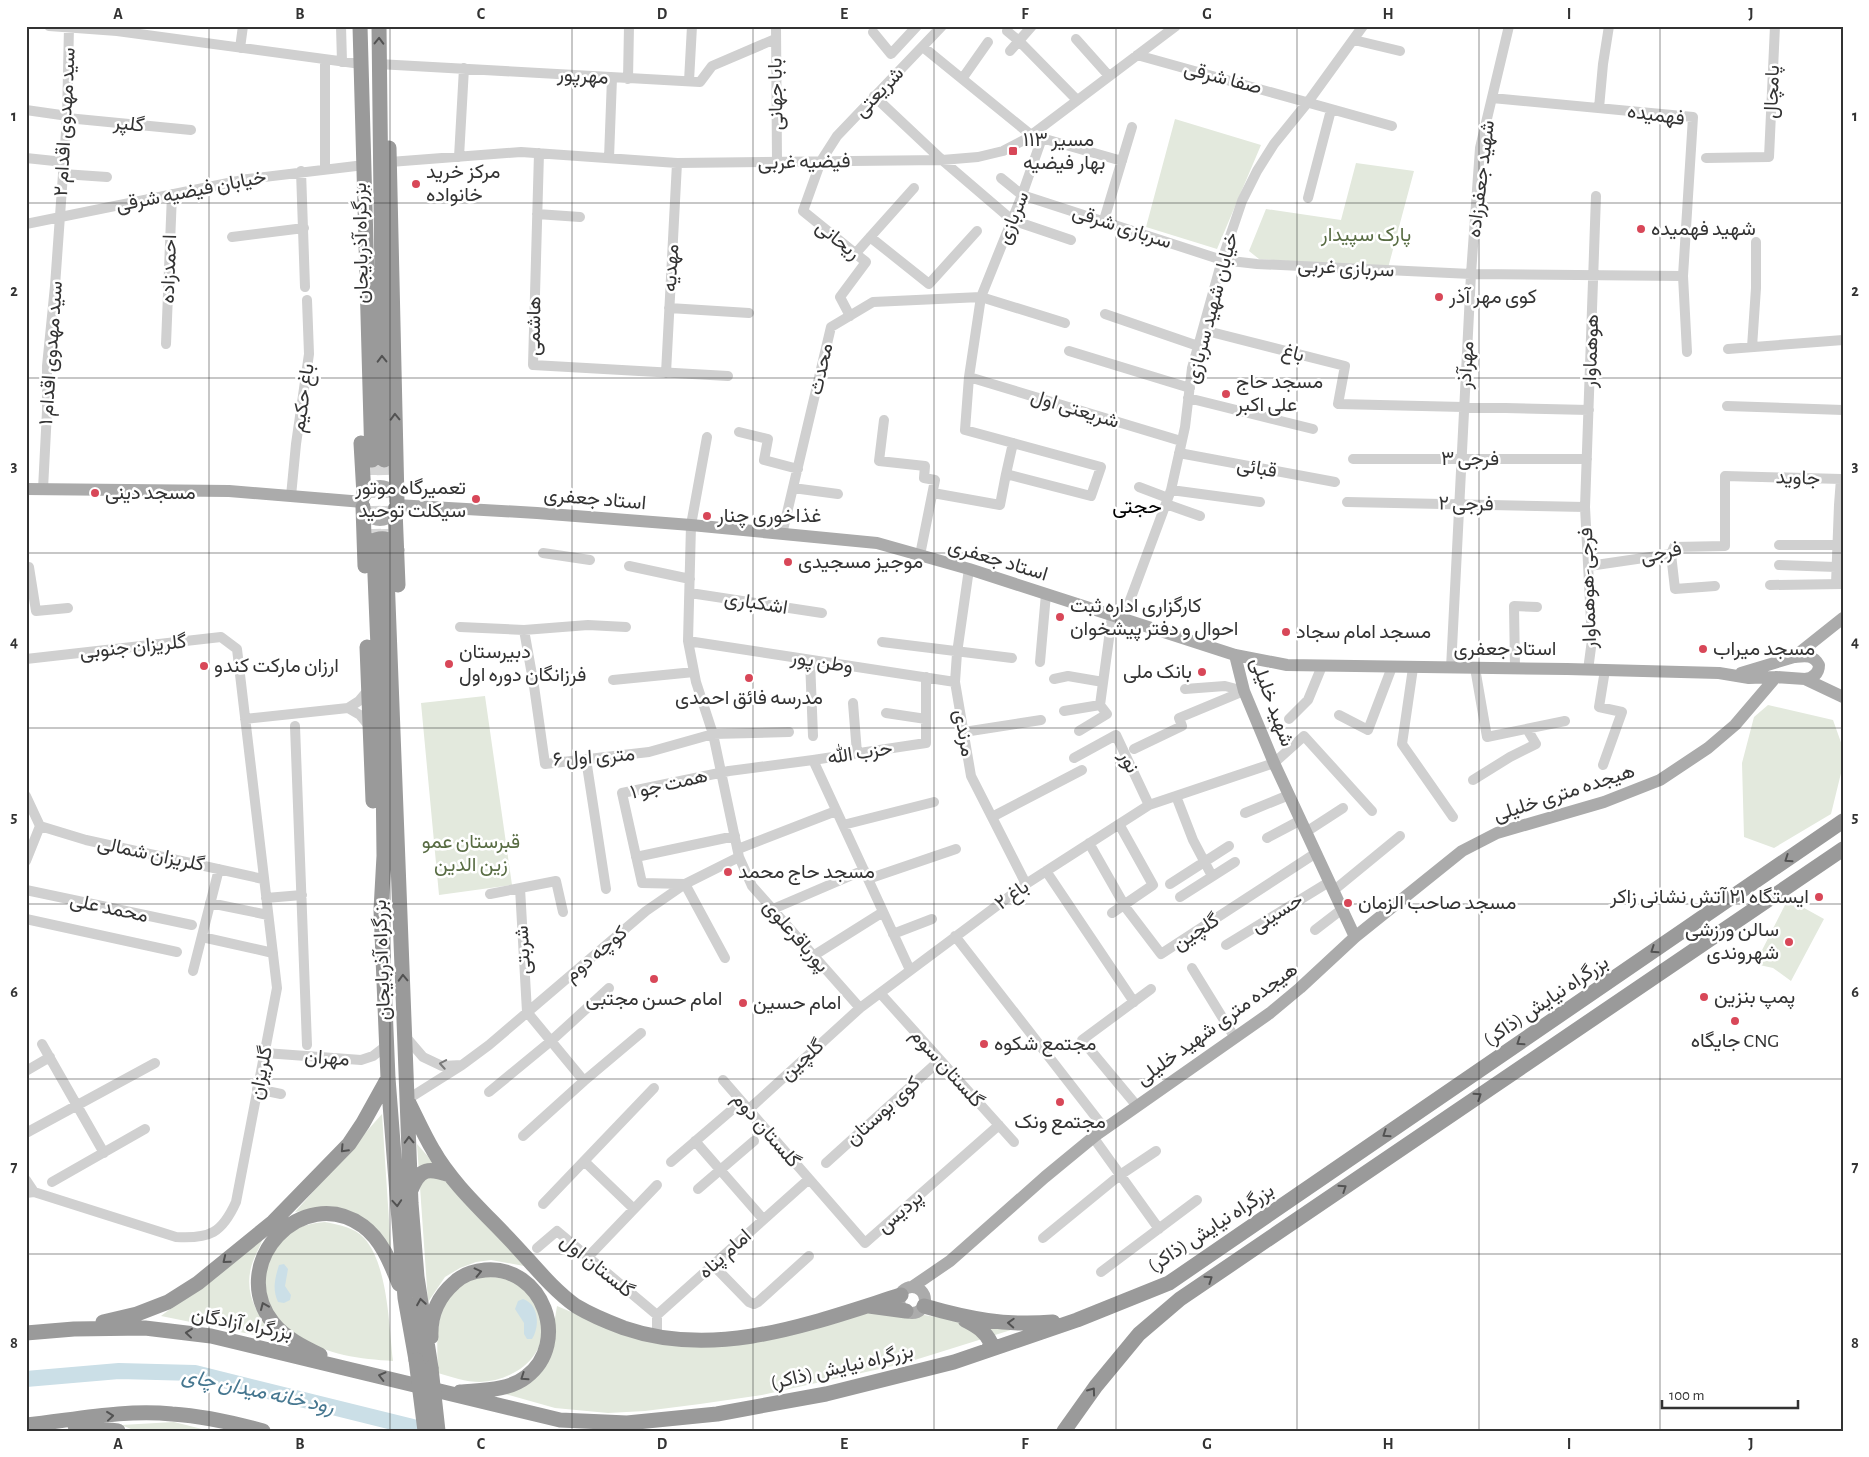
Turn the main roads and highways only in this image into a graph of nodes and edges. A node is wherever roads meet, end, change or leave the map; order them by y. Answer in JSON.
{"nodes":[{"id":1,"x":360,"y":26,"type":"edge"},
{"id":2,"x":379,"y":26,"type":"edge"},
{"id":3,"x":362,"y":90,"type":"junction"},
{"id":4,"x":378,"y":90,"type":"junction"},
{"id":5,"x":378,"y":456,"type":"junction"},
{"id":6,"x":26,"y":489,"type":"edge"},
{"id":7,"x":364,"y":501,"type":"junction"},
{"id":8,"x":396,"y":505,"type":"junction"},
{"id":9,"x":380,"y":551,"type":"junction"},
{"id":10,"x":1843,"y":618,"type":"edge"},
{"id":11,"x":1235,"y":655,"type":"junction"},
{"id":12,"x":1794,"y":657,"type":"junction"},
{"id":13,"x":1732,"y":676,"type":"junction"},
{"id":14,"x":1776,"y":676,"type":"junction"},
{"id":15,"x":1805,"y":679,"type":"junction"},
{"id":16,"x":1843,"y":697,"type":"edge"},
{"id":17,"x":1843,"y":821,"type":"edge"},
{"id":18,"x":1843,"y":827,"type":"edge"},
{"id":19,"x":1843,"y":842,"type":"edge"},
{"id":20,"x":1811,"y":844,"type":"junction"},
{"id":21,"x":1843,"y":849,"type":"edge"},
{"id":22,"x":1824,"y":862,"type":"junction"},
{"id":23,"x":381,"y":910,"type":"junction"},
{"id":24,"x":1355,"y":937,"type":"junction"},
{"id":25,"x":388,"y":1078,"type":"junction"},
{"id":26,"x":408,"y":1099,"type":"junction"},
{"id":27,"x":450,"y":1175,"type":"junction"},
{"id":28,"x":410,"y":1191,"type":"junction"},
{"id":29,"x":950,"y":1261,"type":"junction"},
{"id":30,"x":906,"y":1291,"type":"junction"},
{"id":31,"x":405,"y":1298,"type":"junction"},
{"id":32,"x":923,"y":1300,"type":"junction"},
{"id":33,"x":865,"y":1306,"type":"junction"},
{"id":34,"x":906,"y":1311,"type":"junction"},
{"id":35,"x":960,"y":1316,"type":"junction"},
{"id":36,"x":1077,"y":1320,"type":"junction"},
{"id":37,"x":74,"y":1329,"type":"junction"},
{"id":38,"x":26,"y":1334,"type":"edge"},
{"id":39,"x":988,"y":1350,"type":"junction"},
{"id":40,"x":342,"y":1366,"type":"junction"},
{"id":41,"x":431,"y":1368,"type":"junction"},
{"id":42,"x":446,"y":1393,"type":"junction"},
{"id":43,"x":46,"y":1423,"type":"junction"},
{"id":44,"x":26,"y":1424,"type":"edge"},
{"id":45,"x":118,"y":1431,"type":"edge"},
{"id":46,"x":263,"y":1431,"type":"edge"},
{"id":47,"x":425,"y":1431,"type":"edge"},
{"id":48,"x":438,"y":1431,"type":"edge"},
{"id":49,"x":1064,"y":1431,"type":"edge"}],
"edges":[{"from":1,"to":3,"type":"highway","name":"بزرگراه آذربایجان"},
{"from":4,"to":2,"type":"highway","name":"بزرگراه آذربایجان","one_way":true},
{"from":3,"to":5,"type":"highway","name":"بزرگراه آذربایجان"},
{"from":3,"to":5,"type":"highway"},
{"from":5,"to":4,"type":"highway","name":"بزرگراه آذربایجان","one_way":true},
{"from":5,"to":4,"type":"highway","one_way":true},
{"from":5,"to":7,"type":"highway"},
{"from":5,"to":8,"type":"highway"},
{"from":6,"to":7,"type":"main road"},
{"from":7,"to":8,"type":"main road"},
{"from":7,"to":8,"type":"main road"},
{"from":7,"to":9,"type":"highway"},
{"from":8,"to":9,"type":"highway"},
{"from":8,"to":11,"type":"main road","name":"استاد جعفری"},
{"from":9,"to":23,"type":"highway","name":"بزرگراه آذربایجان"},
{"from":9,"to":23,"type":"highway"},
{"from":26,"to":9,"type":"highway","name":"بزرگراه آذربایجان","one_way":true},
{"from":10,"to":12,"type":"main road"},
{"from":11,"to":13,"type":"main road","name":"استاد جعفری"},
{"from":11,"to":24,"type":"main road","name":"شهید خلیلی"},
{"from":12,"to":13,"type":"main road"},
{"from":12,"to":15,"type":"main road"},
{"from":13,"to":14,"type":"main road","name":"استاد جعفری"},
{"from":14,"to":15,"type":"main road","name":"استاد جعفری"},
{"from":14,"to":24,"type":"main road","name":"هیجده متری خلیلی"},
{"from":15,"to":16,"type":"main road","name":"استاد جعفری"},
{"from":17,"to":20,"type":"highway","name":"بزرگراه نیایش (ذاکر)"},
{"from":18,"to":20,"type":"highway"},
{"from":19,"to":22,"type":"highway"},
{"from":20,"to":36,"type":"highway","name":"بزرگراه نیایش (ذاکر)","one_way":true},
{"from":21,"to":22,"type":"highway","name":"بزرگراه نیایش (ذاکر)"},
{"from":49,"to":22,"type":"highway","name":"بزرگراه نیایش (ذاکر)","one_way":true},
{"from":23,"to":25,"type":"highway","name":"بزرگراه آذربایجان"},
{"from":24,"to":29,"type":"main road","name":"هیجده متری شهید خلیلی"},
{"from":25,"to":31,"type":"highway","name":"بزرگراه آذربایجان","one_way":true},
{"from":25,"to":37,"type":"highway","one_way":true},
{"from":26,"to":27,"type":"highway"},
{"from":28,"to":26,"type":"highway","name":"بزرگراه آذربایجان","one_way":true},
{"from":27,"to":28,"type":"highway"},
{"from":27,"to":33,"type":"highway"},
{"from":41,"to":28,"type":"highway","name":"بزرگراه آذربایجان","one_way":true},
{"from":29,"to":30,"type":"main road","name":"هیجده متری شهید خلیلی"},
{"from":29,"to":32,"type":"main road","name":"هیجده متری شهید خلیلی"},
{"from":30,"to":32,"type":"main road"},
{"from":30,"to":33,"type":"highway"},
{"from":30,"to":34,"type":"main road"},
{"from":40,"to":31,"type":"highway","one_way":true},
{"from":31,"to":47,"type":"highway","name":"بزرگراه آذربایجان","bridge":true},
{"from":32,"to":34,"type":"main road"},
{"from":32,"to":35,"type":"highway"},
{"from":33,"to":34,"type":"highway"},
{"from":36,"to":35,"type":"highway","one_way":true},
{"from":35,"to":39,"type":"highway"},
{"from":36,"to":39,"type":"highway","name":"بزرگراه نیایش (ذاکر)"},
{"from":37,"to":38,"type":"highway","name":"بزرگراه آزادگان"},
{"from":40,"to":37,"type":"highway","name":"بزرگراه آزادگان","one_way":true},
{"from":39,"to":42,"type":"highway","name":"بزرگراه نیایش (ذاکر)"},
{"from":42,"to":40,"type":"highway","name":"بزرگراه آزادگان","one_way":true},
{"from":41,"to":42,"type":"highway","one_way":true},
{"from":41,"to":48,"type":"highway","bridge":true},
{"from":43,"to":44,"type":"highway"},
{"from":43,"to":45,"type":"highway"},
{"from":43,"to":46,"type":"highway","one_way":true}]}
